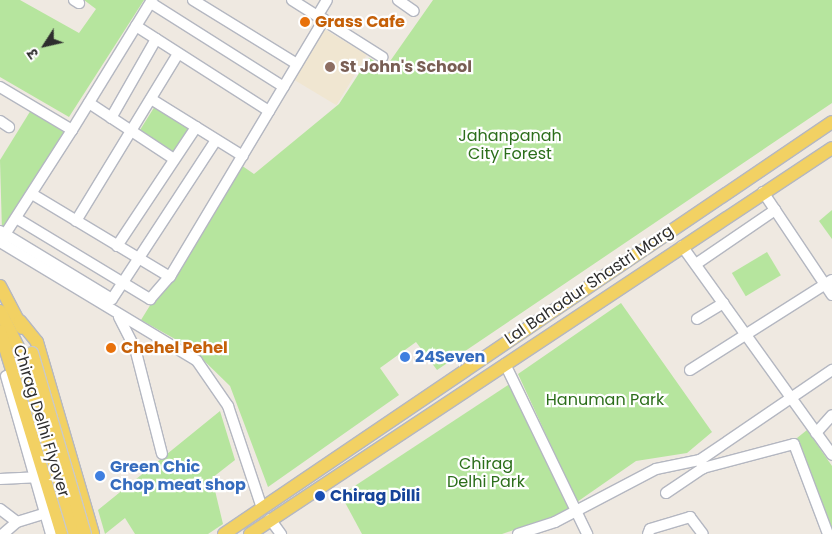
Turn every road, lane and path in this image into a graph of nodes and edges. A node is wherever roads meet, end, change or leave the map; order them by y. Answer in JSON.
{"nodes":[{"id":1,"x":193,"y":0,"type":"edge"},
{"id":2,"x":292,"y":0,"type":"edge"},
{"id":3,"x":327,"y":0,"type":"edge"},
{"id":4,"x":398,"y":0,"type":"edge"},
{"id":5,"x":152,"y":1,"type":"edge"},
{"id":6,"x":414,"y":11,"type":"dead end"},
{"id":7,"x":321,"y":17,"type":"junction"},
{"id":8,"x":136,"y":26,"type":"junction"},
{"id":9,"x":156,"y":39,"type":"junction"},
{"id":10,"x":178,"y":54,"type":"junction"},
{"id":11,"x":382,"y":57,"type":"dead end"},
{"id":12,"x":297,"y":64,"type":"junction"},
{"id":13,"x":0,"y":87,"type":"edge"},
{"id":14,"x":284,"y":87,"type":"junction"},
{"id":15,"x":151,"y":98,"type":"junction"},
{"id":16,"x":89,"y":103,"type":"junction"},
{"id":17,"x":269,"y":111,"type":"junction"},
{"id":18,"x":112,"y":118,"type":"junction"},
{"id":19,"x":832,"y":122,"type":"edge"},
{"id":20,"x":196,"y":127,"type":"junction"},
{"id":21,"x":72,"y":130,"type":"junction"},
{"id":22,"x":131,"y":131,"type":"junction"},
{"id":23,"x":216,"y":140,"type":"junction"},
{"id":24,"x":832,"y":148,"type":"edge"},
{"id":25,"x":243,"y":156,"type":"junction"},
{"id":26,"x":174,"y":159,"type":"junction"},
{"id":27,"x":762,"y":192,"type":"junction"},
{"id":28,"x":32,"y":194,"type":"junction"},
{"id":29,"x":775,"y":210,"type":"junction"},
{"id":30,"x":16,"y":218,"type":"junction"},
{"id":31,"x":76,"y":221,"type":"junction"},
{"id":32,"x":2,"y":237,"type":"edge"},
{"id":33,"x":117,"y":246,"type":"junction"},
{"id":34,"x":682,"y":246,"type":"junction"},
{"id":35,"x":138,"y":259,"type":"junction"},
{"id":36,"x":696,"y":264,"type":"junction"},
{"id":37,"x":170,"y":277,"type":"junction"},
{"id":38,"x":828,"y":282,"type":"edge"},
{"id":39,"x":123,"y":283,"type":"junction"},
{"id":40,"x":0,"y":286,"type":"edge"},
{"id":41,"x":832,"y":295,"type":"edge"},
{"id":42,"x":724,"y":303,"type":"junction"},
{"id":43,"x":0,"y":311,"type":"edge"},
{"id":44,"x":119,"y":317,"type":"junction"},
{"id":45,"x":697,"y":319,"type":"dead end"},
{"id":46,"x":20,"y":321,"type":"junction"},
{"id":47,"x":0,"y":331,"type":"edge"},
{"id":48,"x":746,"y":334,"type":"junction"},
{"id":49,"x":26,"y":353,"type":"junction"},
{"id":50,"x":504,"y":364,"type":"junction"},
{"id":51,"x":690,"y":370,"type":"dead end"},
{"id":52,"x":832,"y":370,"type":"edge"},
{"id":53,"x":6,"y":376,"type":"edge"},
{"id":54,"x":790,"y":397,"type":"junction"},
{"id":55,"x":832,"y":415,"type":"edge"},
{"id":56,"x":816,"y":433,"type":"junction"},
{"id":57,"x":162,"y":454,"type":"dead end"},
{"id":58,"x":832,"y":455,"type":"edge"},
{"id":59,"x":702,"y":464,"type":"junction"},
{"id":60,"x":40,"y":478,"type":"junction"},
{"id":61,"x":0,"y":479,"type":"edge"},
{"id":62,"x":666,"y":493,"type":"dead end"},
{"id":63,"x":84,"y":505,"type":"junction"},
{"id":64,"x":261,"y":505,"type":"junction"},
{"id":65,"x":0,"y":509,"type":"edge"},
{"id":66,"x":51,"y":512,"type":"junction"},
{"id":67,"x":576,"y":512,"type":"junction"},
{"id":68,"x":270,"y":519,"type":"junction"},
{"id":69,"x":17,"y":522,"type":"junction"},
{"id":70,"x":3,"y":534,"type":"edge"},
{"id":71,"x":51,"y":534,"type":"edge"},
{"id":72,"x":62,"y":534,"type":"edge"},
{"id":73,"x":75,"y":534,"type":"edge"},
{"id":74,"x":85,"y":534,"type":"edge"},
{"id":75,"x":92,"y":534,"type":"edge"},
{"id":76,"x":224,"y":534,"type":"edge"},
{"id":77,"x":250,"y":534,"type":"edge"},
{"id":78,"x":281,"y":534,"type":"edge"},
{"id":79,"x":518,"y":534,"type":"edge"},
{"id":80,"x":587,"y":534,"type":"edge"},
{"id":81,"x":648,"y":534,"type":"edge"},
{"id":82,"x":703,"y":534,"type":"edge"},
{"id":83,"x":828,"y":534,"type":"edge"}],
"edges":[{"from":1,"to":12,"type":"street"},
{"from":2,"to":7,"type":"street"},
{"from":3,"to":7,"type":"street"},
{"from":4,"to":6,"type":"street"},
{"from":5,"to":8,"type":"street"},
{"from":5,"to":14,"type":"street"},
{"from":7,"to":11,"type":"street"},
{"from":7,"to":12,"type":"street"},
{"from":8,"to":9,"type":"street"},
{"from":8,"to":16,"type":"street"},
{"from":9,"to":10,"type":"street"},
{"from":9,"to":18,"type":"street"},
{"from":10,"to":15,"type":"street"},
{"from":10,"to":17,"type":"street"},
{"from":12,"to":14,"type":"street"},
{"from":13,"to":21,"type":"street"},
{"from":14,"to":17,"type":"street"},
{"from":15,"to":20,"type":"street"},
{"from":15,"to":22,"type":"street"},
{"from":16,"to":18,"type":"street"},
{"from":16,"to":21,"type":"street"},
{"from":17,"to":25,"type":"street"},
{"from":18,"to":22,"type":"street"},
{"from":19,"to":64,"type":"main road","name":"Lal Bahadur Shastri Marg"},
{"from":20,"to":23,"type":"street"},
{"from":20,"to":26,"type":"street"},
{"from":21,"to":28,"type":"street"},
{"from":22,"to":26,"type":"street"},
{"from":22,"to":31,"type":"street"},
{"from":23,"to":25,"type":"street"},
{"from":23,"to":35,"type":"street"},
{"from":24,"to":27,"type":"main road","name":"Lal Bahadur Shastri Marg"},
{"from":25,"to":37,"type":"street"},
{"from":26,"to":33,"type":"street"},
{"from":27,"to":29,"type":"street"},
{"from":27,"to":34,"type":"main road","name":"Lal Bahadur Shastri Marg"},
{"from":28,"to":30,"type":"street"},
{"from":28,"to":31,"type":"street"},
{"from":29,"to":36,"type":"street"},
{"from":29,"to":38,"type":"street"},
{"from":30,"to":32,"type":"street"},
{"from":30,"to":39,"type":"street"},
{"from":31,"to":33,"type":"street"},
{"from":32,"to":39,"type":"street"},
{"from":32,"to":44,"type":"street"},
{"from":33,"to":35,"type":"street"},
{"from":34,"to":36,"type":"street"},
{"from":34,"to":50,"type":"main road","name":"Lal Bahadur Shastri Marg"},
{"from":35,"to":37,"type":"street"},
{"from":35,"to":39,"type":"street"},
{"from":36,"to":42,"type":"street"},
{"from":37,"to":39,"type":"street"},
{"from":38,"to":41,"type":"street"},
{"from":38,"to":48,"type":"street"},
{"from":40,"to":46,"type":"main road"},
{"from":42,"to":45,"type":"street"},
{"from":42,"to":48,"type":"street"},
{"from":43,"to":49,"type":"main road","name":"Chirag Delhi Flyover"},
{"from":44,"to":57,"type":"street"},
{"from":44,"to":64,"type":"street"},
{"from":46,"to":49,"type":"main road","name":"Chirag Delhi Flyover"},
{"from":46,"to":63,"type":"main road"},
{"from":47,"to":53,"type":"main road"},
{"from":48,"to":51,"type":"street"},
{"from":48,"to":54,"type":"street"},
{"from":49,"to":73,"type":"main road","name":"Chirag Delhi Flyover","bridge":true},
{"from":49,"to":74,"type":"main road","name":"Chirag Delhi Flyover","bridge":true},
{"from":50,"to":67,"type":"street"},
{"from":50,"to":68,"type":"main road","name":"Lal Bahadur Shastri Marg"},
{"from":52,"to":54,"type":"street"},
{"from":53,"to":60,"type":"main road"},
{"from":54,"to":56,"type":"street"},
{"from":54,"to":59,"type":"street"},
{"from":55,"to":56,"type":"street"},
{"from":56,"to":58,"type":"street"},
{"from":59,"to":62,"type":"street"},
{"from":59,"to":67,"type":"street"},
{"from":59,"to":83,"type":"street"},
{"from":60,"to":61,"type":"street"},
{"from":60,"to":66,"type":"main road"},
{"from":63,"to":66,"type":"main road"},
{"from":63,"to":75,"type":"main road"},
{"from":64,"to":76,"type":"main road","name":"Lal Bahadur Shastri Marg"},
{"from":65,"to":69,"type":"street"},
{"from":66,"to":69,"type":"street"},
{"from":66,"to":71,"type":"street"},
{"from":66,"to":72,"type":"main road"},
{"from":67,"to":79,"type":"street"},
{"from":67,"to":80,"type":"street"},
{"from":68,"to":77,"type":"main road","name":"Lal Bahadur Shastri Marg"},
{"from":68,"to":78,"type":"street"},
{"from":69,"to":70,"type":"street"},
{"from":81,"to":82,"type":"street"}]}
